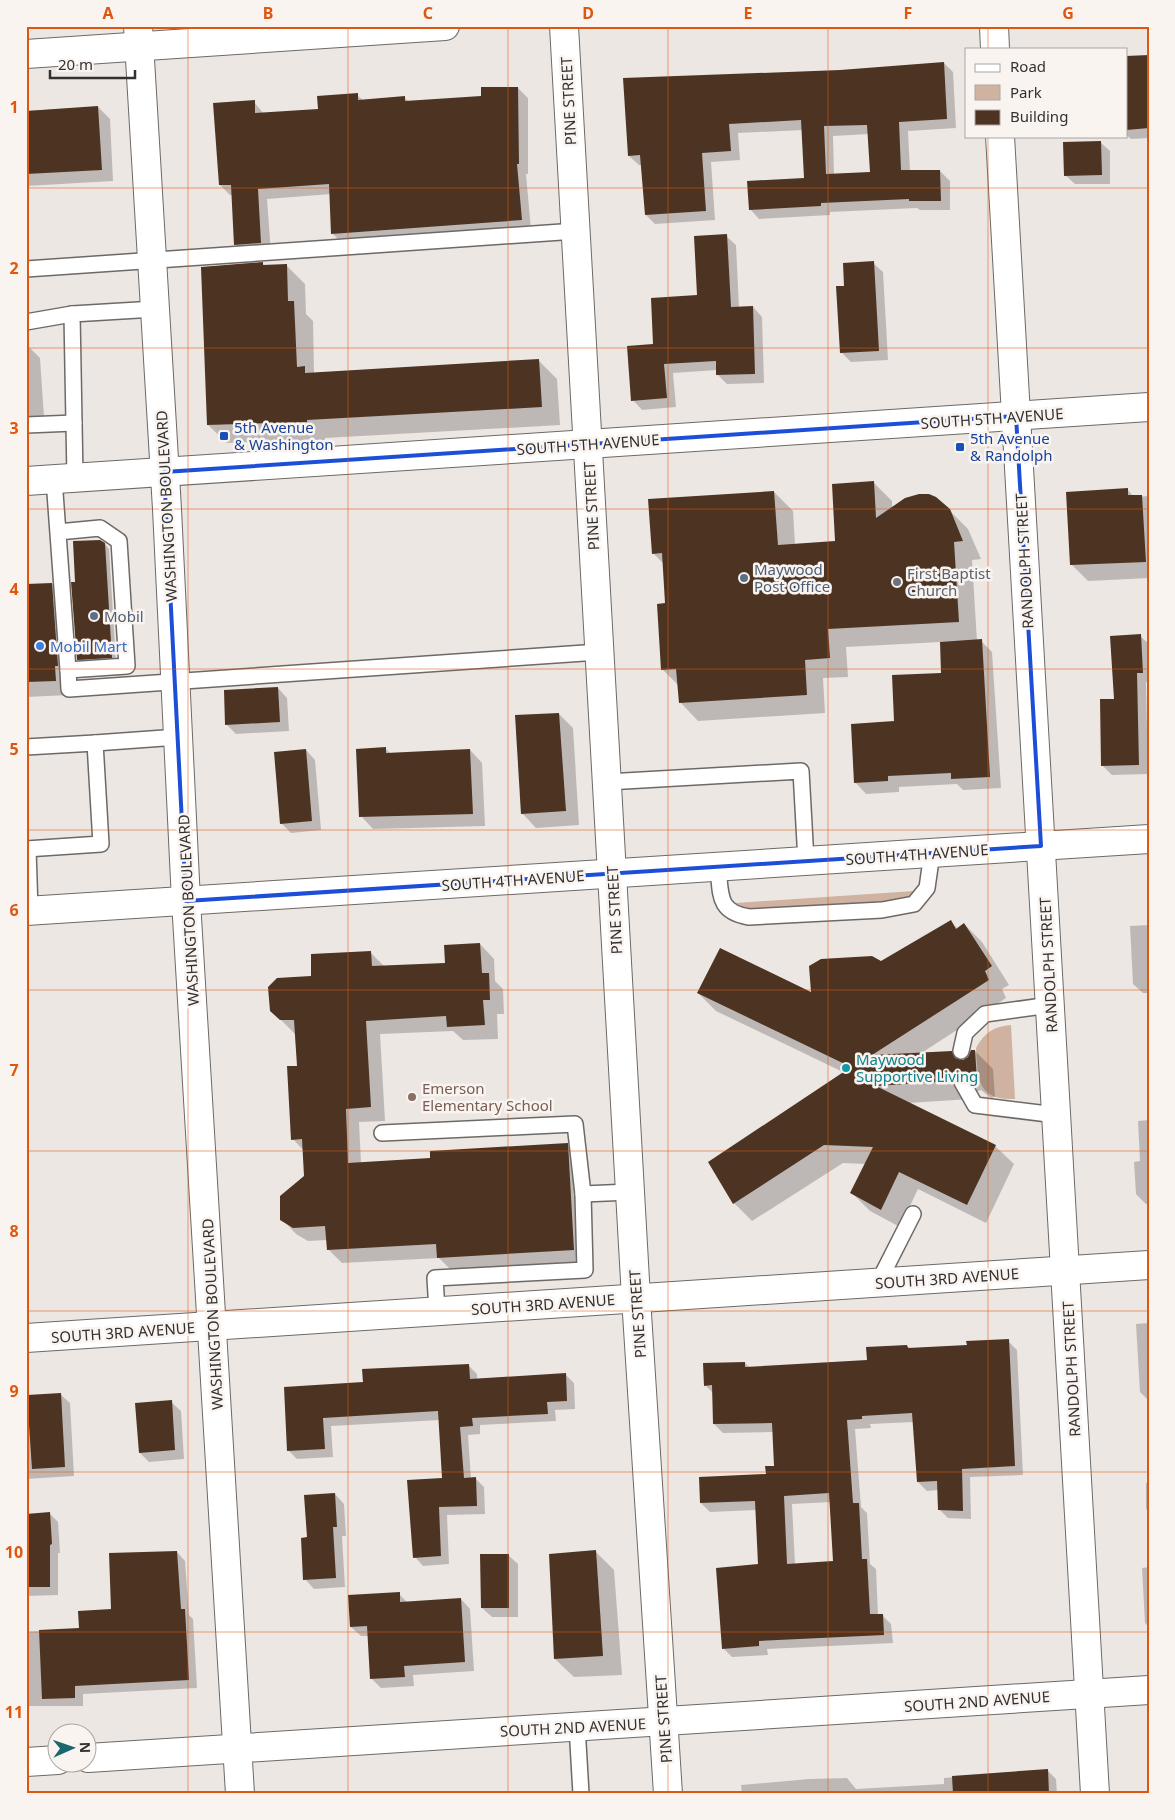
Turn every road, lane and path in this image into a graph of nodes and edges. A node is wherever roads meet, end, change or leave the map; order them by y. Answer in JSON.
{"nodes":[{"id":1,"x":445,"y":26,"type":"edge"},
{"id":2,"x":564,"y":26,"type":"edge"},
{"id":3,"x":994,"y":26,"type":"edge"},
{"id":4,"x":138,"y":37,"type":"edge"},
{"id":5,"x":995,"y":48,"type":"edge"},
{"id":6,"x":26,"y":54,"type":"edge"},
{"id":7,"x":1000,"y":138,"type":"edge"},
{"id":8,"x":576,"y":231,"type":"junction"},
{"id":9,"x":152,"y":260,"type":"junction"},
{"id":10,"x":26,"y":269,"type":"edge"},
{"id":11,"x":155,"y":309,"type":"junction"},
{"id":12,"x":72,"y":314,"type":"junction"},
{"id":13,"x":26,"y":322,"type":"edge"},
{"id":14,"x":1149,"y":407,"type":"edge"},
{"id":15,"x":1016,"y":416,"type":"junction"},
{"id":16,"x":74,"y":423,"type":"junction"},
{"id":17,"x":26,"y":425,"type":"edge"},
{"id":18,"x":588,"y":444,"type":"junction"},
{"id":19,"x":164,"y":472,"type":"junction"},
{"id":20,"x":65,"y":478,"type":"junction"},
{"id":21,"x":26,"y":481,"type":"edge"},
{"id":22,"x":58,"y":532,"type":"junction"},
{"id":23,"x":599,"y":652,"type":"junction"},
{"id":24,"x":126,"y":666,"type":"junction"},
{"id":25,"x":68,"y":670,"type":"junction"},
{"id":26,"x":175,"y":681,"type":"junction"},
{"id":27,"x":135,"y":686,"type":"junction"},
{"id":28,"x":178,"y":736,"type":"junction"},
{"id":29,"x":95,"y":743,"type":"junction"},
{"id":30,"x":26,"y":747,"type":"edge"},
{"id":31,"x":607,"y":782,"type":"junction"},
{"id":32,"x":1149,"y":839,"type":"edge"},
{"id":33,"x":1041,"y":846,"type":"junction"},
{"id":34,"x":27,"y":849,"type":"edge"},
{"id":35,"x":932,"y":853,"type":"junction"},
{"id":36,"x":806,"y":861,"type":"junction"},
{"id":37,"x":718,"y":867,"type":"junction"},
{"id":38,"x":612,"y":874,"type":"junction"},
{"id":39,"x":186,"y":901,"type":"junction"},
{"id":40,"x":28,"y":911,"type":"edge"},
{"id":41,"x":1050,"y":1005,"type":"junction"},
{"id":42,"x":961,"y":1051,"type":"dead end"},
{"id":43,"x":962,"y":1082,"type":"dead end"},
{"id":44,"x":1056,"y":1115,"type":"junction"},
{"id":45,"x":382,"y":1133,"type":"dead end"},
{"id":46,"x":630,"y":1192,"type":"junction"},
{"id":47,"x":583,"y":1194,"type":"junction"},
{"id":48,"x":913,"y":1214,"type":"dead end"},
{"id":49,"x":1149,"y":1265,"type":"edge"},
{"id":50,"x":1065,"y":1270,"type":"junction"},
{"id":51,"x":878,"y":1282,"type":"junction"},
{"id":52,"x":636,"y":1298,"type":"junction"},
{"id":53,"x":437,"y":1311,"type":"junction"},
{"id":54,"x":212,"y":1326,"type":"junction"},
{"id":55,"x":26,"y":1338,"type":"edge"},
{"id":56,"x":1149,"y":1690,"type":"edge"},
{"id":57,"x":1089,"y":1693,"type":"junction"},
{"id":58,"x":664,"y":1721,"type":"junction"},
{"id":59,"x":577,"y":1726,"type":"junction"},
{"id":60,"x":236,"y":1747,"type":"junction"},
{"id":61,"x":98,"y":1757,"type":"edge"},
{"id":62,"x":48,"y":1761,"type":"edge"},
{"id":63,"x":26,"y":1762,"type":"edge"},
{"id":64,"x":240,"y":1794,"type":"edge"},
{"id":65,"x":581,"y":1794,"type":"edge"},
{"id":66,"x":668,"y":1794,"type":"edge"},
{"id":67,"x":1095,"y":1794,"type":"edge"}],
"edges":[{"from":1,"to":4,"type":"street"},
{"from":2,"to":8,"type":"street","name":"PINE STREET"},
{"from":3,"to":5,"type":"street"},
{"from":4,"to":6,"type":"street"},
{"from":4,"to":9,"type":"street","name":"WASHINGTON BOULEVARD"},
{"from":7,"to":15,"type":"street","name":"RANDOLPH STREET"},
{"from":8,"to":9,"type":"lane"},
{"from":8,"to":18,"type":"street","name":"PINE STREET"},
{"from":9,"to":10,"type":"lane"},
{"from":9,"to":11,"type":"street","name":"WASHINGTON BOULEVARD"},
{"from":11,"to":12,"type":"lane"},
{"from":11,"to":19,"type":"street","name":"WASHINGTON BOULEVARD"},
{"from":12,"to":13,"type":"lane"},
{"from":12,"to":16,"type":"lane"},
{"from":14,"to":15,"type":"street","name":"SOUTH 5TH AVENUE"},
{"from":15,"to":18,"type":"street","name":"SOUTH 5TH AVENUE"},
{"from":15,"to":33,"type":"street","name":"RANDOLPH STREET"},
{"from":16,"to":17,"type":"lane"},
{"from":16,"to":20,"type":"lane"},
{"from":18,"to":19,"type":"street","name":"SOUTH 5TH AVENUE"},
{"from":18,"to":23,"type":"street","name":"PINE STREET"},
{"from":19,"to":20,"type":"street","name":"SOUTH 5TH AVENUE"},
{"from":19,"to":26,"type":"street","name":"WASHINGTON BOULEVARD"},
{"from":20,"to":21,"type":"street","name":"SOUTH 5TH AVENUE"},
{"from":20,"to":22,"type":"lane"},
{"from":22,"to":24,"type":"lane"},
{"from":22,"to":25,"type":"lane"},
{"from":23,"to":26,"type":"lane"},
{"from":23,"to":31,"type":"street","name":"PINE STREET"},
{"from":24,"to":25,"type":"lane"},
{"from":24,"to":27,"type":"lane"},
{"from":25,"to":27,"type":"lane"},
{"from":26,"to":27,"type":"lane"},
{"from":26,"to":28,"type":"street","name":"WASHINGTON BOULEVARD"},
{"from":28,"to":29,"type":"lane"},
{"from":28,"to":39,"type":"street","name":"WASHINGTON BOULEVARD"},
{"from":29,"to":30,"type":"lane"},
{"from":29,"to":34,"type":"lane"},
{"from":31,"to":36,"type":"lane"},
{"from":31,"to":38,"type":"street","name":"PINE STREET"},
{"from":32,"to":33,"type":"street","name":"SOUTH 4TH AVENUE"},
{"from":33,"to":35,"type":"street","name":"SOUTH 4TH AVENUE"},
{"from":33,"to":41,"type":"street","name":"RANDOLPH STREET"},
{"from":34,"to":40,"type":"lane"},
{"from":35,"to":36,"type":"street","name":"SOUTH 4TH AVENUE"},
{"from":35,"to":37,"type":"lane"},
{"from":36,"to":37,"type":"street","name":"SOUTH 4TH AVENUE"},
{"from":37,"to":38,"type":"street","name":"SOUTH 4TH AVENUE"},
{"from":38,"to":39,"type":"street","name":"SOUTH 4TH AVENUE"},
{"from":38,"to":46,"type":"street","name":"PINE STREET"},
{"from":39,"to":40,"type":"street","name":"SOUTH 4TH AVENUE"},
{"from":39,"to":54,"type":"street","name":"WASHINGTON BOULEVARD"},
{"from":41,"to":42,"type":"lane"},
{"from":41,"to":44,"type":"street","name":"RANDOLPH STREET"},
{"from":43,"to":44,"type":"lane"},
{"from":44,"to":50,"type":"street","name":"RANDOLPH STREET"},
{"from":45,"to":47,"type":"lane"},
{"from":46,"to":47,"type":"lane"},
{"from":46,"to":52,"type":"street","name":"PINE STREET"},
{"from":47,"to":53,"type":"lane"},
{"from":48,"to":51,"type":"lane"},
{"from":49,"to":50,"type":"street","name":"SOUTH 3RD AVENUE"},
{"from":50,"to":51,"type":"street","name":"SOUTH 3RD AVENUE"},
{"from":50,"to":57,"type":"street","name":"RANDOLPH STREET"},
{"from":51,"to":52,"type":"street","name":"SOUTH 3RD AVENUE"},
{"from":52,"to":53,"type":"street","name":"SOUTH 3RD AVENUE"},
{"from":52,"to":58,"type":"street","name":"PINE STREET"},
{"from":53,"to":54,"type":"street","name":"SOUTH 3RD AVENUE"},
{"from":54,"to":55,"type":"street","name":"SOUTH 3RD AVENUE"},
{"from":54,"to":60,"type":"street","name":"WASHINGTON BOULEVARD"},
{"from":56,"to":57,"type":"street","name":"SOUTH 2ND AVENUE"},
{"from":57,"to":58,"type":"street","name":"SOUTH 2ND AVENUE"},
{"from":57,"to":67,"type":"street","name":"RANDOLPH STREET"},
{"from":58,"to":59,"type":"street","name":"SOUTH 2ND AVENUE"},
{"from":58,"to":66,"type":"street","name":"PINE STREET"},
{"from":59,"to":60,"type":"street","name":"SOUTH 2ND AVENUE"},
{"from":59,"to":65,"type":"lane"},
{"from":60,"to":61,"type":"street","name":"SOUTH 2ND AVENUE"},
{"from":60,"to":64,"type":"street","name":"WASHINGTON BOULEVARD"},
{"from":62,"to":63,"type":"street"}]}
